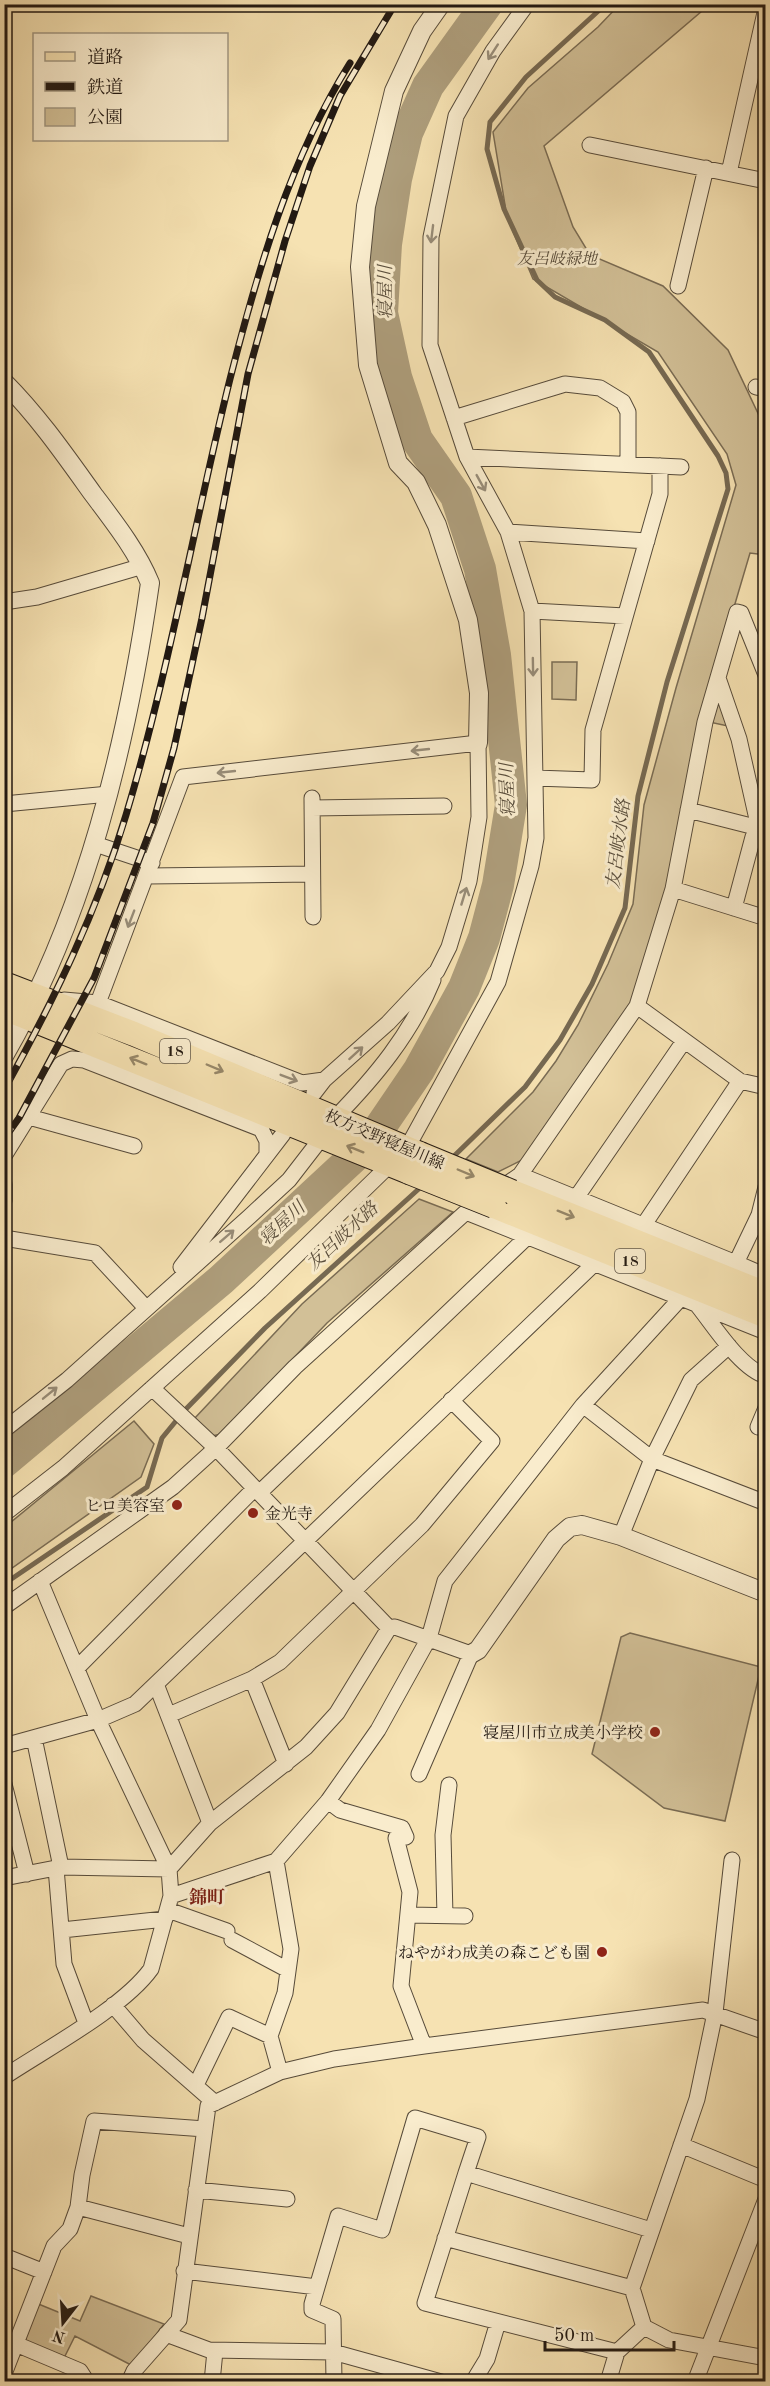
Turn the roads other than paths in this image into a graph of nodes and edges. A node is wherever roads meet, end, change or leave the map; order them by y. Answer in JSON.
{"nodes":[{"id":1,"x":441,"y":4,"type":"edge"},
{"id":2,"x":527,"y":4,"type":"edge"},
{"id":3,"x":765,"y":8,"type":"edge"},
{"id":4,"x":590,"y":145,"type":"dead end"},
{"id":5,"x":706,"y":168,"type":"junction"},
{"id":6,"x":729,"y":173,"type":"junction"},
{"id":7,"x":765,"y":181,"type":"edge"},
{"id":8,"x":678,"y":286,"type":"dead end"},
{"id":9,"x":4,"y":382,"type":"edge"},
{"id":10,"x":454,"y":418,"type":"junction"},
{"id":11,"x":467,"y":457,"type":"junction"},
{"id":12,"x":628,"y":464,"type":"junction"},
{"id":13,"x":660,"y":466,"type":"junction"},
{"id":14,"x":681,"y":467,"type":"dead end"},
{"id":15,"x":508,"y":532,"type":"junction"},
{"id":16,"x":646,"y":541,"type":"junction"},
{"id":17,"x":143,"y":566,"type":"junction"},
{"id":18,"x":4,"y":602,"type":"edge"},
{"id":19,"x":532,"y":611,"type":"junction"},
{"id":20,"x":625,"y":616,"type":"junction"},
{"id":21,"x":765,"y":675,"type":"edge"},
{"id":22,"x":718,"y":678,"type":"junction"},
{"id":23,"x":478,"y":743,"type":"junction"},
{"id":24,"x":535,"y":778,"type":"junction"},
{"id":25,"x":109,"y":794,"type":"junction"},
{"id":26,"x":4,"y":804,"type":"edge"},
{"id":27,"x":444,"y":806,"type":"dead end"},
{"id":28,"x":688,"y":810,"type":"junction"},
{"id":29,"x":762,"y":824,"type":"edge"},
{"id":30,"x":95,"y":844,"type":"junction"},
{"id":31,"x":150,"y":870,"type":"junction"},
{"id":32,"x":312,"y":874,"type":"junction"},
{"id":33,"x":673,"y":889,"type":"junction"},
{"id":34,"x":734,"y":908,"type":"junction"},
{"id":35,"x":313,"y":917,"type":"dead end"},
{"id":36,"x":765,"y":918,"type":"edge"},
{"id":37,"x":437,"y":971,"type":"junction"},
{"id":38,"x":4,"y":984,"type":"edge"},
{"id":39,"x":98,"y":1003,"type":"junction"},
{"id":40,"x":637,"y":1006,"type":"junction"},
{"id":41,"x":22,"y":1007,"type":"edge"},
{"id":42,"x":684,"y":1041,"type":"junction"},
{"id":43,"x":4,"y":1056,"type":"edge"},
{"id":44,"x":324,"y":1080,"type":"junction"},
{"id":45,"x":740,"y":1081,"type":"junction"},
{"id":46,"x":765,"y":1087,"type":"edge"},
{"id":47,"x":314,"y":1093,"type":"dead end"},
{"id":48,"x":29,"y":1117,"type":"junction"},
{"id":49,"x":332,"y":1129,"type":"junction"},
{"id":50,"x":283,"y":1134,"type":"dead end"},
{"id":51,"x":134,"y":1146,"type":"dead end"},
{"id":52,"x":267,"y":1155,"type":"junction"},
{"id":53,"x":4,"y":1156,"type":"edge"},
{"id":54,"x":401,"y":1157,"type":"junction"},
{"id":55,"x":4,"y":1184,"type":"edge"},
{"id":56,"x":765,"y":1187,"type":"edge"},
{"id":57,"x":508,"y":1191,"type":"junction"},
{"id":58,"x":576,"y":1198,"type":"junction"},
{"id":59,"x":4,"y":1201,"type":"edge"},
{"id":60,"x":466,"y":1212,"type":"junction"},
{"id":61,"x":643,"y":1226,"type":"junction"},
{"id":62,"x":527,"y":1237,"type":"junction"},
{"id":63,"x":4,"y":1238,"type":"edge"},
{"id":64,"x":595,"y":1263,"type":"junction"},
{"id":65,"x":736,"y":1263,"type":"junction"},
{"id":66,"x":765,"y":1276,"type":"edge"},
{"id":67,"x":161,"y":1293,"type":"junction"},
{"id":68,"x":765,"y":1294,"type":"edge"},
{"id":69,"x":680,"y":1299,"type":"junction"},
{"id":70,"x":698,"y":1305,"type":"junction"},
{"id":71,"x":146,"y":1308,"type":"junction"},
{"id":72,"x":765,"y":1316,"type":"edge"},
{"id":73,"x":765,"y":1332,"type":"edge"},
{"id":74,"x":729,"y":1346,"type":"junction"},
{"id":75,"x":765,"y":1376,"type":"edge"},
{"id":76,"x":152,"y":1388,"type":"junction"},
{"id":77,"x":451,"y":1400,"type":"junction"},
{"id":78,"x":584,"y":1405,"type":"junction"},
{"id":79,"x":765,"y":1408,"type":"edge"},
{"id":80,"x":757,"y":1427,"type":"edge"},
{"id":81,"x":4,"y":1430,"type":"edge"},
{"id":82,"x":216,"y":1448,"type":"junction"},
{"id":83,"x":652,"y":1459,"type":"junction"},
{"id":84,"x":257,"y":1490,"type":"junction"},
{"id":85,"x":765,"y":1503,"type":"edge"},
{"id":86,"x":4,"y":1514,"type":"edge"},
{"id":87,"x":621,"y":1536,"type":"junction"},
{"id":88,"x":305,"y":1539,"type":"junction"},
{"id":89,"x":40,"y":1581,"type":"junction"},
{"id":90,"x":352,"y":1589,"type":"junction"},
{"id":91,"x":765,"y":1593,"type":"edge"},
{"id":92,"x":4,"y":1607,"type":"edge"},
{"id":93,"x":389,"y":1628,"type":"junction"},
{"id":94,"x":429,"y":1638,"type":"junction"},
{"id":95,"x":471,"y":1653,"type":"junction"},
{"id":96,"x":77,"y":1668,"type":"junction"},
{"id":97,"x":252,"y":1679,"type":"junction"},
{"id":98,"x":156,"y":1684,"type":"junction"},
{"id":99,"x":169,"y":1715,"type":"junction"},
{"id":100,"x":98,"y":1720,"type":"junction"},
{"id":101,"x":34,"y":1738,"type":"junction"},
{"id":102,"x":4,"y":1746,"type":"edge"},
{"id":103,"x":286,"y":1764,"type":"junction"},
{"id":104,"x":419,"y":1774,"type":"dead end"},
{"id":105,"x":4,"y":1784,"type":"edge"},
{"id":106,"x":449,"y":1785,"type":"dead end"},
{"id":107,"x":328,"y":1801,"type":"junction"},
{"id":108,"x":210,"y":1823,"type":"junction"},
{"id":109,"x":732,"y":1860,"type":"dead end"},
{"id":110,"x":276,"y":1861,"type":"junction"},
{"id":111,"x":59,"y":1868,"type":"junction"},
{"id":112,"x":169,"y":1869,"type":"junction"},
{"id":113,"x":27,"y":1874,"type":"junction"},
{"id":114,"x":4,"y":1878,"type":"edge"},
{"id":115,"x":168,"y":1908,"type":"junction"},
{"id":116,"x":408,"y":1915,"type":"junction"},
{"id":117,"x":445,"y":1916,"type":"junction"},
{"id":118,"x":465,"y":1916,"type":"dead end"},
{"id":119,"x":62,"y":1930,"type":"junction"},
{"id":120,"x":288,"y":1970,"type":"junction"},
{"id":121,"x":113,"y":2005,"type":"junction"},
{"id":122,"x":715,"y":2013,"type":"junction"},
{"id":123,"x":86,"y":2023,"type":"junction"},
{"id":124,"x":765,"y":2032,"type":"edge"},
{"id":125,"x":270,"y":2036,"type":"junction"},
{"id":126,"x":424,"y":2046,"type":"junction"},
{"id":127,"x":280,"y":2072,"type":"junction"},
{"id":128,"x":4,"y":2077,"type":"edge"},
{"id":129,"x":196,"y":2085,"type":"junction"},
{"id":130,"x":215,"y":2103,"type":"junction"},
{"id":131,"x":205,"y":2129,"type":"junction"},
{"id":132,"x":681,"y":2145,"type":"junction"},
{"id":133,"x":466,"y":2173,"type":"junction"},
{"id":134,"x":765,"y":2180,"type":"edge"},
{"id":135,"x":196,"y":2190,"type":"junction"},
{"id":136,"x":287,"y":2199,"type":"dead end"},
{"id":137,"x":765,"y":2199,"type":"edge"},
{"id":138,"x":78,"y":2207,"type":"junction"},
{"id":139,"x":651,"y":2230,"type":"junction"},
{"id":140,"x":189,"y":2236,"type":"junction"},
{"id":141,"x":445,"y":2238,"type":"junction"},
{"id":142,"x":4,"y":2256,"type":"edge"},
{"id":143,"x":184,"y":2271,"type":"junction"},
{"id":144,"x":44,"y":2272,"type":"junction"},
{"id":145,"x":317,"y":2287,"type":"junction"},
{"id":146,"x":632,"y":2288,"type":"junction"},
{"id":147,"x":498,"y":2322,"type":"junction"},
{"id":148,"x":644,"y":2327,"type":"junction"},
{"id":149,"x":166,"y":2334,"type":"junction"},
{"id":150,"x":10,"y":2341,"type":"edge"},
{"id":151,"x":707,"y":2348,"type":"junction"},
{"id":152,"x":215,"y":2351,"type":"junction"},
{"id":153,"x":333,"y":2352,"type":"junction"},
{"id":154,"x":617,"y":2352,"type":"junction"},
{"id":155,"x":765,"y":2358,"type":"edge"},
{"id":156,"x":4,"y":2374,"type":"edge"},
{"id":157,"x":87,"y":2382,"type":"edge"},
{"id":158,"x":129,"y":2382,"type":"edge"},
{"id":159,"x":212,"y":2382,"type":"edge"},
{"id":160,"x":334,"y":2382,"type":"edge"},
{"id":161,"x":441,"y":2382,"type":"edge"},
{"id":162,"x":473,"y":2382,"type":"edge"},
{"id":163,"x":608,"y":2382,"type":"edge"},
{"id":164,"x":695,"y":2382,"type":"edge"}],
"edges":[{"from":1,"to":23,"type":"street"},
{"from":2,"to":10,"type":"street","one_way":true},
{"from":3,"to":6,"type":"street"},
{"from":4,"to":5,"type":"street"},
{"from":5,"to":6,"type":"street"},
{"from":5,"to":8,"type":"street"},
{"from":6,"to":7,"type":"street"},
{"from":9,"to":17,"type":"street"},
{"from":10,"to":11,"type":"street"},
{"from":10,"to":12,"type":"street"},
{"from":11,"to":12,"type":"street"},
{"from":11,"to":15,"type":"street","one_way":true},
{"from":12,"to":13,"type":"street"},
{"from":13,"to":14,"type":"street"},
{"from":13,"to":16,"type":"street"},
{"from":15,"to":16,"type":"street"},
{"from":15,"to":19,"type":"street"},
{"from":16,"to":20,"type":"street"},
{"from":17,"to":18,"type":"street"},
{"from":17,"to":25,"type":"street"},
{"from":19,"to":20,"type":"street"},
{"from":19,"to":24,"type":"street","one_way":true},
{"from":20,"to":24,"type":"street"},
{"from":21,"to":22,"type":"street"},
{"from":22,"to":28,"type":"street"},
{"from":22,"to":29,"type":"street"},
{"from":23,"to":31,"type":"street","one_way":true},
{"from":37,"to":23,"type":"street","one_way":true},
{"from":24,"to":54,"type":"street"},
{"from":25,"to":26,"type":"street"},
{"from":25,"to":30,"type":"street"},
{"from":27,"to":32,"type":"street"},
{"from":28,"to":29,"type":"street"},
{"from":28,"to":33,"type":"street"},
{"from":29,"to":34,"type":"street"},
{"from":30,"to":31,"type":"street"},
{"from":30,"to":41,"type":"street"},
{"from":31,"to":32,"type":"street"},
{"from":31,"to":39,"type":"street","one_way":true},
{"from":32,"to":35,"type":"street"},
{"from":33,"to":34,"type":"street"},
{"from":33,"to":40,"type":"street"},
{"from":34,"to":36,"type":"street"},
{"from":44,"to":37,"type":"street","one_way":true},
{"from":37,"to":49,"type":"street"},
{"from":38,"to":41,"type":"main road","name":"枚方交野寝屋川線","number":"18"},
{"from":39,"to":41,"type":"street"},
{"from":39,"to":44,"type":"street","one_way":true},
{"from":40,"to":42,"type":"street"},
{"from":40,"to":57,"type":"street"},
{"from":41,"to":43,"type":"street"},
{"from":41,"to":49,"type":"main road","name":"枚方交野寝屋川線","number":"18"},
{"from":42,"to":45,"type":"street"},
{"from":42,"to":58,"type":"street"},
{"from":44,"to":47,"type":"street"},
{"from":45,"to":46,"type":"street"},
{"from":45,"to":61,"type":"street"},
{"from":48,"to":51,"type":"street"},
{"from":48,"to":52,"type":"street"},
{"from":48,"to":53,"type":"street"},
{"from":49,"to":54,"type":"main road","name":"枚方交野寝屋川線","number":"18"},
{"from":67,"to":49,"type":"street","one_way":true},
{"from":50,"to":52,"type":"street"},
{"from":52,"to":67,"type":"street"},
{"from":54,"to":57,"type":"main road","name":"枚方交野寝屋川線","number":"18","bridge":true},
{"from":54,"to":76,"type":"street"},
{"from":55,"to":59,"type":"street"},
{"from":56,"to":65,"type":"street"},
{"from":57,"to":58,"type":"street"},
{"from":57,"to":60,"type":"street"},
{"from":57,"to":68,"type":"main road","name":"枚方交野寝屋川線","number":"18","one_way":true},
{"from":57,"to":72,"type":"main road","name":"枚方交野寝屋川線","number":"18"},
{"from":58,"to":61,"type":"street"},
{"from":60,"to":62,"type":"street"},
{"from":60,"to":82,"type":"street"},
{"from":61,"to":65,"type":"street"},
{"from":62,"to":64,"type":"street"},
{"from":62,"to":84,"type":"street"},
{"from":63,"to":71,"type":"street"},
{"from":64,"to":69,"type":"street"},
{"from":64,"to":77,"type":"street"},
{"from":65,"to":66,"type":"street"},
{"from":67,"to":71,"type":"street"},
{"from":69,"to":70,"type":"street"},
{"from":69,"to":78,"type":"street"},
{"from":70,"to":73,"type":"street"},
{"from":70,"to":74,"type":"street"},
{"from":81,"to":71,"type":"street","one_way":true},
{"from":74,"to":75,"type":"street"},
{"from":74,"to":83,"type":"street"},
{"from":76,"to":82,"type":"street"},
{"from":76,"to":86,"type":"street"},
{"from":77,"to":88,"type":"street"},
{"from":77,"to":90,"type":"street"},
{"from":78,"to":83,"type":"street"},
{"from":78,"to":94,"type":"street"},
{"from":79,"to":80,"type":"street"},
{"from":82,"to":84,"type":"street"},
{"from":82,"to":89,"type":"street"},
{"from":83,"to":85,"type":"street"},
{"from":83,"to":87,"type":"street"},
{"from":84,"to":88,"type":"street"},
{"from":84,"to":96,"type":"street"},
{"from":87,"to":91,"type":"street"},
{"from":87,"to":95,"type":"street"},
{"from":88,"to":90,"type":"street"},
{"from":88,"to":98,"type":"street"},
{"from":89,"to":92,"type":"street"},
{"from":89,"to":96,"type":"street"},
{"from":90,"to":93,"type":"street"},
{"from":90,"to":97,"type":"street"},
{"from":93,"to":94,"type":"street"},
{"from":93,"to":103,"type":"street"},
{"from":94,"to":95,"type":"street"},
{"from":94,"to":107,"type":"street"},
{"from":95,"to":104,"type":"street"},
{"from":96,"to":100,"type":"street"},
{"from":97,"to":99,"type":"street"},
{"from":97,"to":103,"type":"street"},
{"from":98,"to":99,"type":"street"},
{"from":98,"to":100,"type":"street"},
{"from":99,"to":108,"type":"street"},
{"from":100,"to":101,"type":"street"},
{"from":100,"to":112,"type":"street"},
{"from":101,"to":102,"type":"street"},
{"from":101,"to":111,"type":"street"},
{"from":103,"to":108,"type":"street"},
{"from":105,"to":113,"type":"street"},
{"from":106,"to":117,"type":"street"},
{"from":107,"to":110,"type":"street"},
{"from":107,"to":116,"type":"street"},
{"from":108,"to":112,"type":"street"},
{"from":109,"to":122,"type":"street"},
{"from":110,"to":115,"type":"street"},
{"from":110,"to":120,"type":"street"},
{"from":111,"to":112,"type":"street"},
{"from":111,"to":113,"type":"street"},
{"from":111,"to":119,"type":"street"},
{"from":112,"to":115,"type":"street"},
{"from":113,"to":114,"type":"street"},
{"from":115,"to":119,"type":"street"},
{"from":115,"to":120,"type":"street"},
{"from":115,"to":121,"type":"street"},
{"from":116,"to":117,"type":"street"},
{"from":116,"to":126,"type":"street"},
{"from":117,"to":118,"type":"street"},
{"from":119,"to":123,"type":"street"},
{"from":120,"to":125,"type":"street"},
{"from":121,"to":123,"type":"street"},
{"from":121,"to":129,"type":"street"},
{"from":122,"to":124,"type":"street"},
{"from":122,"to":126,"type":"street"},
{"from":122,"to":132,"type":"street"},
{"from":123,"to":128,"type":"street"},
{"from":125,"to":127,"type":"street"},
{"from":125,"to":129,"type":"street"},
{"from":126,"to":127,"type":"street"},
{"from":127,"to":130,"type":"street"},
{"from":129,"to":130,"type":"street"},
{"from":130,"to":131,"type":"street"},
{"from":131,"to":135,"type":"street"},
{"from":131,"to":138,"type":"street"},
{"from":132,"to":134,"type":"street"},
{"from":132,"to":139,"type":"street"},
{"from":133,"to":139,"type":"street"},
{"from":133,"to":141,"type":"street"},
{"from":133,"to":145,"type":"street"},
{"from":135,"to":136,"type":"street"},
{"from":135,"to":140,"type":"street"},
{"from":137,"to":151,"type":"street"},
{"from":138,"to":140,"type":"street"},
{"from":138,"to":144,"type":"street"},
{"from":139,"to":146,"type":"street"},
{"from":140,"to":143,"type":"street"},
{"from":141,"to":146,"type":"street"},
{"from":141,"to":147,"type":"street"},
{"from":142,"to":144,"type":"street"},
{"from":143,"to":145,"type":"street"},
{"from":143,"to":149,"type":"street"},
{"from":144,"to":150,"type":"street"},
{"from":145,"to":153,"type":"street"},
{"from":146,"to":148,"type":"street"},
{"from":147,"to":154,"type":"street"},
{"from":147,"to":162,"type":"street"},
{"from":148,"to":151,"type":"street"},
{"from":148,"to":154,"type":"street"},
{"from":149,"to":152,"type":"street"},
{"from":149,"to":158,"type":"street"},
{"from":150,"to":156,"type":"street"},
{"from":150,"to":157,"type":"street"},
{"from":151,"to":155,"type":"street"},
{"from":151,"to":164,"type":"street"},
{"from":152,"to":153,"type":"street"},
{"from":152,"to":159,"type":"street"},
{"from":153,"to":160,"type":"street"},
{"from":153,"to":161,"type":"street"},
{"from":154,"to":163,"type":"street"}]}
